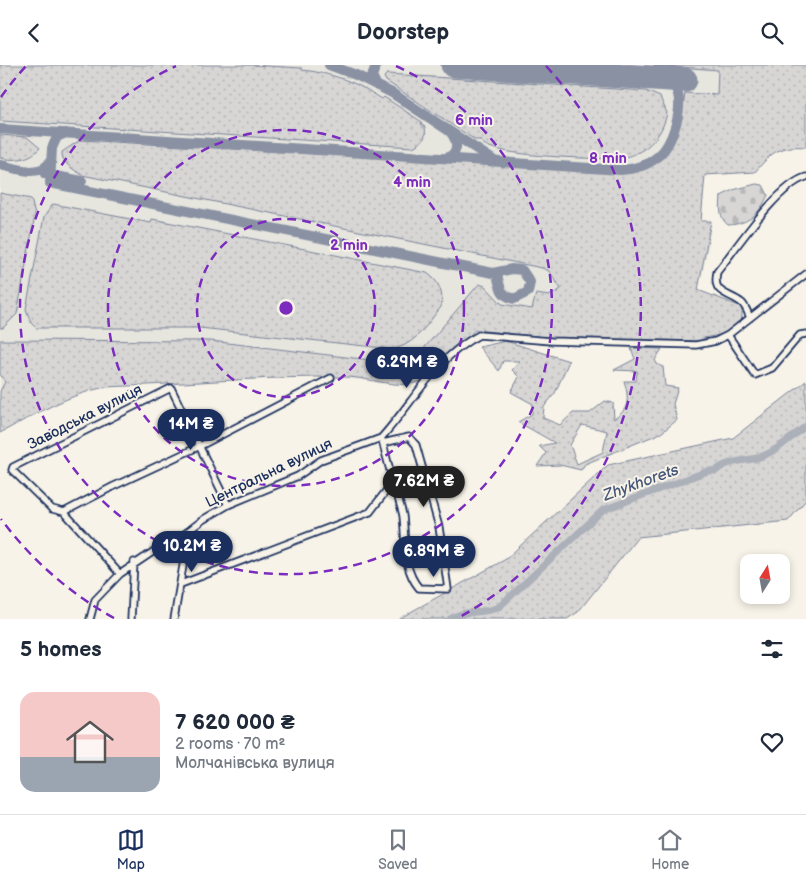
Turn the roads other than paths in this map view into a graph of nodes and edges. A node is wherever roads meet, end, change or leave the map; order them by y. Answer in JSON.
{"nodes":[{"id":1,"x":806,"y":177,"type":"edge"},
{"id":2,"x":806,"y":274,"type":"edge"},
{"id":3,"x":750,"y":318,"type":"junction"},
{"id":4,"x":806,"y":333,"type":"edge"},
{"id":5,"x":728,"y":335,"type":"junction"},
{"id":6,"x":331,"y":378,"type":"dead end"},
{"id":7,"x":382,"y":440,"type":"junction"},
{"id":8,"x":200,"y":446,"type":"junction"},
{"id":9,"x":393,"y":482,"type":"junction"},
{"id":10,"x":228,"y":505,"type":"junction"},
{"id":11,"x":64,"y":512,"type":"junction"},
{"id":12,"x":183,"y":535,"type":"junction"},
{"id":13,"x":134,"y":562,"type":"junction"},
{"id":14,"x":120,"y":574,"type":"junction"},
{"id":15,"x":181,"y":584,"type":"junction"},
{"id":16,"x":90,"y":619,"type":"edge"},
{"id":17,"x":131,"y":619,"type":"edge"},
{"id":18,"x":174,"y":619,"type":"edge"}],
"edges":[{"from":1,"to":3,"type":"street"},
{"from":2,"to":3,"type":"street"},
{"from":3,"to":5,"type":"street"},
{"from":4,"to":5,"type":"street"},
{"from":5,"to":7,"type":"street"},
{"from":6,"to":8,"type":"street"},
{"from":7,"to":9,"type":"street"},
{"from":7,"to":9,"type":"street","name":"Центральна вулиця"},
{"from":7,"to":10,"type":"street","name":"Центральна вулиця"},
{"from":8,"to":10,"type":"street"},
{"from":8,"to":11,"type":"street"},
{"from":8,"to":11,"type":"street","name":"Заводська вулиця"},
{"from":9,"to":15,"type":"street"},
{"from":10,"to":12,"type":"street","name":"Центральна вулиця"},
{"from":11,"to":14,"type":"street"},
{"from":12,"to":13,"type":"street","name":"Центральна вулиця"},
{"from":12,"to":15,"type":"street"},
{"from":13,"to":14,"type":"street","name":"Центральна вулиця"},
{"from":13,"to":17,"type":"street"},
{"from":14,"to":16,"type":"street","name":"Центральна вулиця"},
{"from":15,"to":18,"type":"street"}]}
